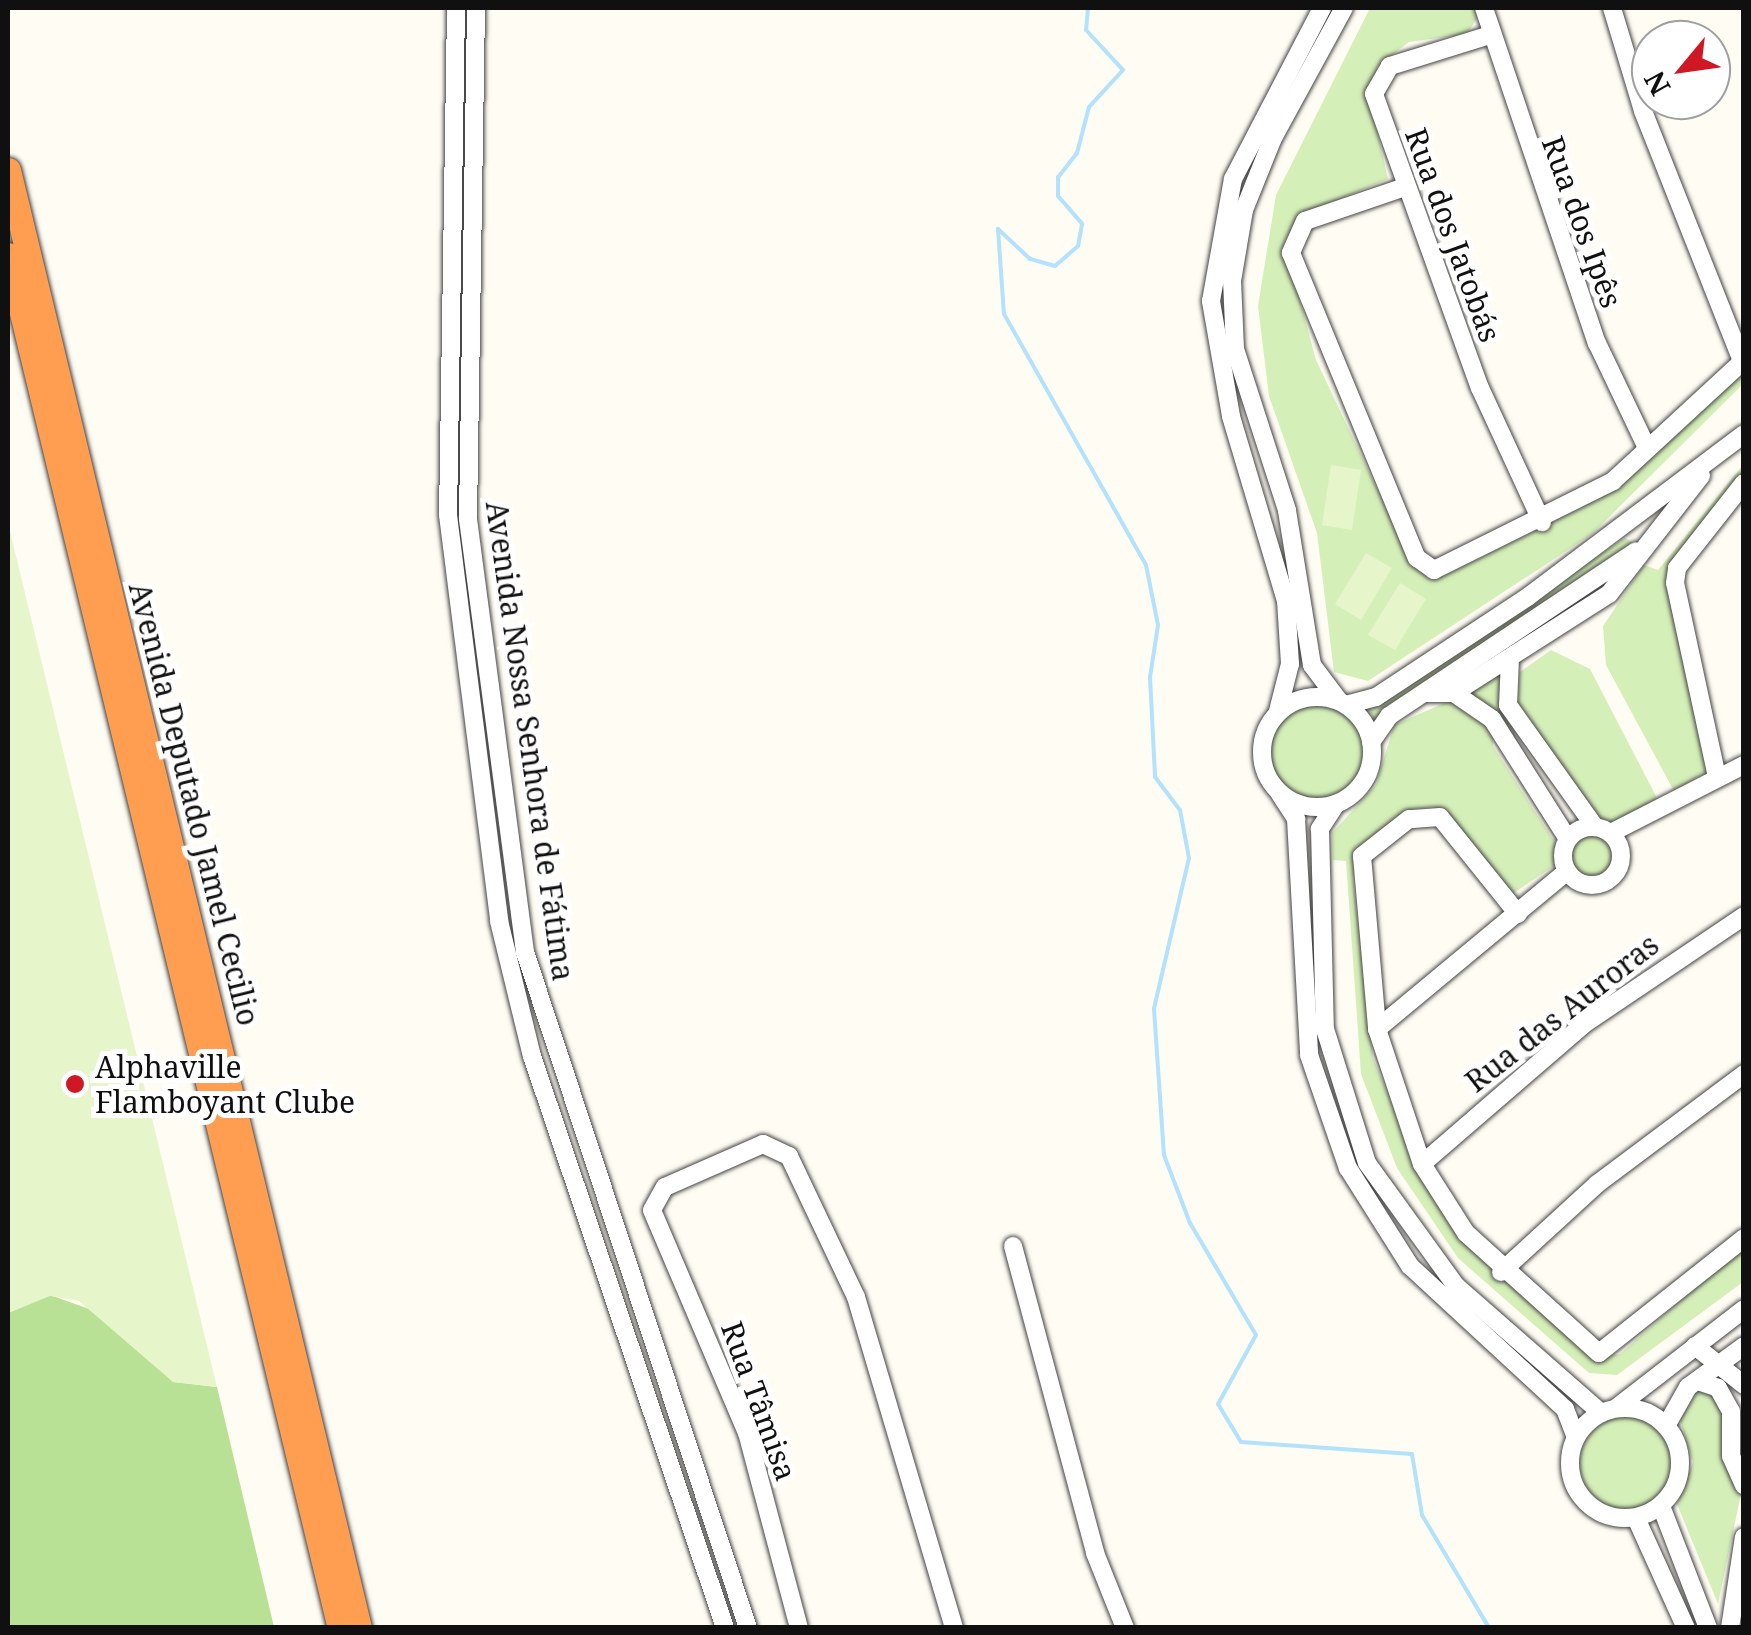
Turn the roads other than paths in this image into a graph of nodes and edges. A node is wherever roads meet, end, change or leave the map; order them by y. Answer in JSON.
{"nodes":[{"id":1,"x":476,"y":8,"type":"edge"},
{"id":2,"x":1322,"y":8,"type":"edge"},
{"id":3,"x":1344,"y":8,"type":"edge"},
{"id":4,"x":1484,"y":8,"type":"edge"},
{"id":5,"x":1612,"y":8,"type":"edge"},
{"id":6,"x":456,"y":17,"type":"edge"},
{"id":7,"x":1490,"y":35,"type":"junction"},
{"id":8,"x":8,"y":170,"type":"edge"},
{"id":9,"x":1402,"y":188,"type":"junction"},
{"id":10,"x":8,"y":256,"type":"edge"},
{"id":11,"x":449,"y":306,"type":"junction"},
{"id":12,"x":470,"y":306,"type":"junction"},
{"id":13,"x":1743,"y":360,"type":"edge"},
{"id":14,"x":1744,"y":435,"type":"edge"},
{"id":15,"x":1646,"y":448,"type":"junction"},
{"id":16,"x":1744,"y":482,"type":"edge"},
{"id":17,"x":1542,"y":522,"type":"junction"},
{"id":18,"x":1624,"y":526,"type":"junction"},
{"id":19,"x":1645,"y":545,"type":"junction"},
{"id":20,"x":1510,"y":658,"type":"junction"},
{"id":21,"x":1424,"y":693,"type":"junction"},
{"id":22,"x":1454,"y":693,"type":"junction"},
{"id":23,"x":1342,"y":703,"type":"junction"},
{"id":24,"x":1278,"y":712,"type":"junction"},
{"id":25,"x":1371,"y":742,"type":"junction"},
{"id":26,"x":1533,"y":747,"type":"junction"},
{"id":27,"x":1516,"y":759,"type":"junction"},
{"id":28,"x":1744,"y":765,"type":"edge"},
{"id":29,"x":1717,"y":778,"type":"junction"},
{"id":30,"x":1556,"y":782,"type":"junction"},
{"id":31,"x":1539,"y":793,"type":"junction"},
{"id":32,"x":1280,"y":794,"type":"junction"},
{"id":33,"x":1336,"y":804,"type":"junction"},
{"id":34,"x":1637,"y":827,"type":"junction"},
{"id":35,"x":1603,"y":830,"type":"junction"},
{"id":36,"x":1568,"y":839,"type":"junction"},
{"id":37,"x":1622,"y":852,"type":"junction"},
{"id":38,"x":1567,"y":871,"type":"junction"},
{"id":39,"x":1518,"y":914,"type":"junction"},
{"id":40,"x":1744,"y":916,"type":"edge"},
{"id":41,"x":1377,"y":1029,"type":"junction"},
{"id":42,"x":1744,"y":1074,"type":"edge"},
{"id":43,"x":1422,"y":1164,"type":"junction"},
{"id":44,"x":1744,"y":1238,"type":"edge"},
{"id":45,"x":1013,"y":1246,"type":"dead end"},
{"id":46,"x":1501,"y":1272,"type":"junction"},
{"id":47,"x":1744,"y":1308,"type":"edge"},
{"id":48,"x":1695,"y":1346,"type":"junction"},
{"id":49,"x":1744,"y":1346,"type":"edge"},
{"id":50,"x":1724,"y":1362,"type":"junction"},
{"id":51,"x":1698,"y":1381,"type":"junction"},
{"id":52,"x":1744,"y":1385,"type":"edge"},
{"id":53,"x":1608,"y":1411,"type":"junction"},
{"id":54,"x":1666,"y":1426,"type":"junction"},
{"id":55,"x":1576,"y":1437,"type":"junction"},
{"id":56,"x":1744,"y":1484,"type":"edge"},
{"id":57,"x":1661,"y":1506,"type":"junction"},
{"id":58,"x":1636,"y":1518,"type":"junction"},
{"id":59,"x":1744,"y":1537,"type":"edge"},
{"id":60,"x":340,"y":1628,"type":"edge"},
{"id":61,"x":358,"y":1628,"type":"edge"},
{"id":62,"x":724,"y":1628,"type":"edge"},
{"id":63,"x":748,"y":1628,"type":"edge"},
{"id":64,"x":799,"y":1628,"type":"edge"},
{"id":65,"x":954,"y":1628,"type":"edge"},
{"id":66,"x":1125,"y":1628,"type":"edge"},
{"id":67,"x":1686,"y":1628,"type":"edge"},
{"id":68,"x":1708,"y":1628,"type":"edge"},
{"id":69,"x":1730,"y":1628,"type":"edge"}],
"edges":[{"from":1,"to":12,"type":"street","name":"Avenida Nossa Senhora de Fátima"},
{"from":2,"to":24,"type":"street"},
{"from":3,"to":23,"type":"street"},
{"from":4,"to":7,"type":"street","name":"Rua dos Ipês"},
{"from":5,"to":13,"type":"street"},
{"from":6,"to":11,"type":"street","name":"Avenida Nossa Senhora de Fátima"},
{"from":7,"to":9,"type":"street","name":"Rua dos Jatobás"},
{"from":7,"to":15,"type":"street","name":"Rua dos Ipês"},
{"from":8,"to":61,"type":"highway","name":"Avenida Deputado Jamel Cecilio"},
{"from":9,"to":17,"type":"street","name":"Rua dos Jatobás"},
{"from":9,"to":17,"type":"street"},
{"from":10,"to":60,"type":"highway","name":"Avenida Deputado Jamel Cecilio"},
{"from":11,"to":12,"type":"street"},
{"from":11,"to":62,"type":"street","name":"Avenida Nossa Senhora de Fátima"},
{"from":12,"to":63,"type":"street","name":"Avenida Nossa Senhora de Fátima"},
{"from":13,"to":15,"type":"street"},
{"from":14,"to":18,"type":"street"},
{"from":14,"to":19,"type":"street"},
{"from":15,"to":17,"type":"street"},
{"from":16,"to":29,"type":"street"},
{"from":18,"to":19,"type":"street"},
{"from":18,"to":23,"type":"street"},
{"from":19,"to":20,"type":"street"},
{"from":19,"to":21,"type":"street"},
{"from":20,"to":22,"type":"street"},
{"from":20,"to":26,"type":"street"},
{"from":21,"to":22,"type":"street"},
{"from":21,"to":25,"type":"street"},
{"from":22,"to":27,"type":"street"},
{"from":23,"to":24,"type":"street"},
{"from":23,"to":25,"type":"street"},
{"from":24,"to":32,"type":"street"},
{"from":25,"to":33,"type":"street"},
{"from":26,"to":27,"type":"street"},
{"from":26,"to":30,"type":"street"},
{"from":27,"to":31,"type":"street"},
{"from":28,"to":29,"type":"street"},
{"from":29,"to":34,"type":"street"},
{"from":30,"to":31,"type":"street"},
{"from":30,"to":35,"type":"street"},
{"from":31,"to":36,"type":"street"},
{"from":32,"to":33,"type":"street"},
{"from":32,"to":55,"type":"street"},
{"from":33,"to":53,"type":"street"},
{"from":34,"to":35,"type":"street"},
{"from":34,"to":37,"type":"street"},
{"from":35,"to":36,"type":"street"},
{"from":35,"to":37,"type":"street"},
{"from":36,"to":38,"type":"street"},
{"from":37,"to":38,"type":"street"},
{"from":38,"to":39,"type":"street"},
{"from":39,"to":41,"type":"street"},
{"from":39,"to":41,"type":"street"},
{"from":40,"to":43,"type":"street","name":"Rua das Auroras"},
{"from":41,"to":43,"type":"street"},
{"from":42,"to":46,"type":"street"},
{"from":43,"to":46,"type":"street"},
{"from":44,"to":46,"type":"street"},
{"from":45,"to":66,"type":"street"},
{"from":47,"to":48,"type":"street"},
{"from":48,"to":50,"type":"street"},
{"from":48,"to":53,"type":"street"},
{"from":49,"to":50,"type":"street"},
{"from":50,"to":51,"type":"street"},
{"from":50,"to":52,"type":"street"},
{"from":51,"to":54,"type":"street"},
{"from":51,"to":56,"type":"street"},
{"from":53,"to":54,"type":"street"},
{"from":53,"to":55,"type":"street"},
{"from":54,"to":57,"type":"street"},
{"from":55,"to":58,"type":"street"},
{"from":57,"to":58,"type":"street"},
{"from":57,"to":68,"type":"street"},
{"from":58,"to":67,"type":"street"},
{"from":59,"to":69,"type":"street"},
{"from":64,"to":65,"type":"street","name":"Rua Tâmisa"}]}
